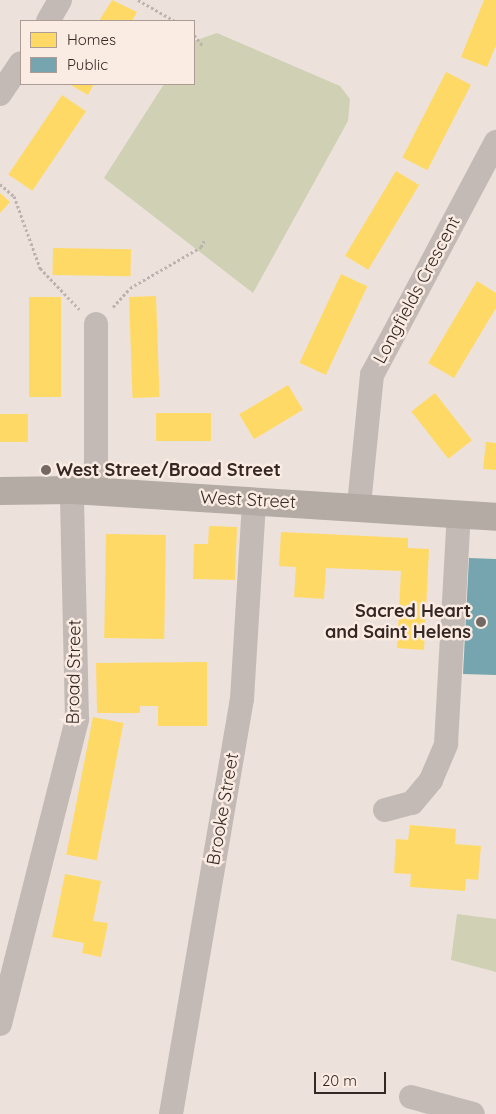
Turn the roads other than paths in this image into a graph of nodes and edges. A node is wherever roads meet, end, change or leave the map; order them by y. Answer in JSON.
{"nodes":[{"id":1,"x":60,"y":0,"type":"edge"},
{"id":2,"x":49,"y":20,"type":"edge"},
{"id":3,"x":20,"y":64,"type":"edge"},
{"id":4,"x":0,"y":94,"type":"edge"},
{"id":5,"x":496,"y":142,"type":"edge"},
{"id":6,"x":96,"y":324,"type":"road end"},
{"id":7,"x":0,"y":490,"type":"edge"},
{"id":8,"x":84,"y":490,"type":"junction"},
{"id":9,"x":254,"y":501,"type":"junction"},
{"id":10,"x":359,"y":505,"type":"junction"},
{"id":11,"x":459,"y":514,"type":"junction"},
{"id":12,"x":496,"y":517,"type":"edge"},
{"id":13,"x":385,"y":810,"type":"dead end"},
{"id":14,"x":0,"y":1024,"type":"edge"},
{"id":15,"x":411,"y":1097,"type":"dead end"},
{"id":16,"x":171,"y":1114,"type":"edge"},
{"id":17,"x":473,"y":1114,"type":"edge"}],
"edges":[{"from":1,"to":2,"type":"street"},
{"from":3,"to":4,"type":"street"},
{"from":5,"to":10,"type":"street","name":"Longfields Crescent"},
{"from":6,"to":8,"type":"street","name":"Broad Street"},
{"from":7,"to":8,"type":"main road","name":"West Street"},
{"from":8,"to":9,"type":"main road","name":"West Street"},
{"from":8,"to":14,"type":"street","name":"Broad Street"},
{"from":9,"to":10,"type":"main road","name":"West Street"},
{"from":9,"to":16,"type":"street","name":"Brooke Street"},
{"from":10,"to":11,"type":"main road","name":"West Street"},
{"from":11,"to":12,"type":"main road","name":"West Street"},
{"from":11,"to":13,"type":"street"},
{"from":15,"to":17,"type":"street"}]}
